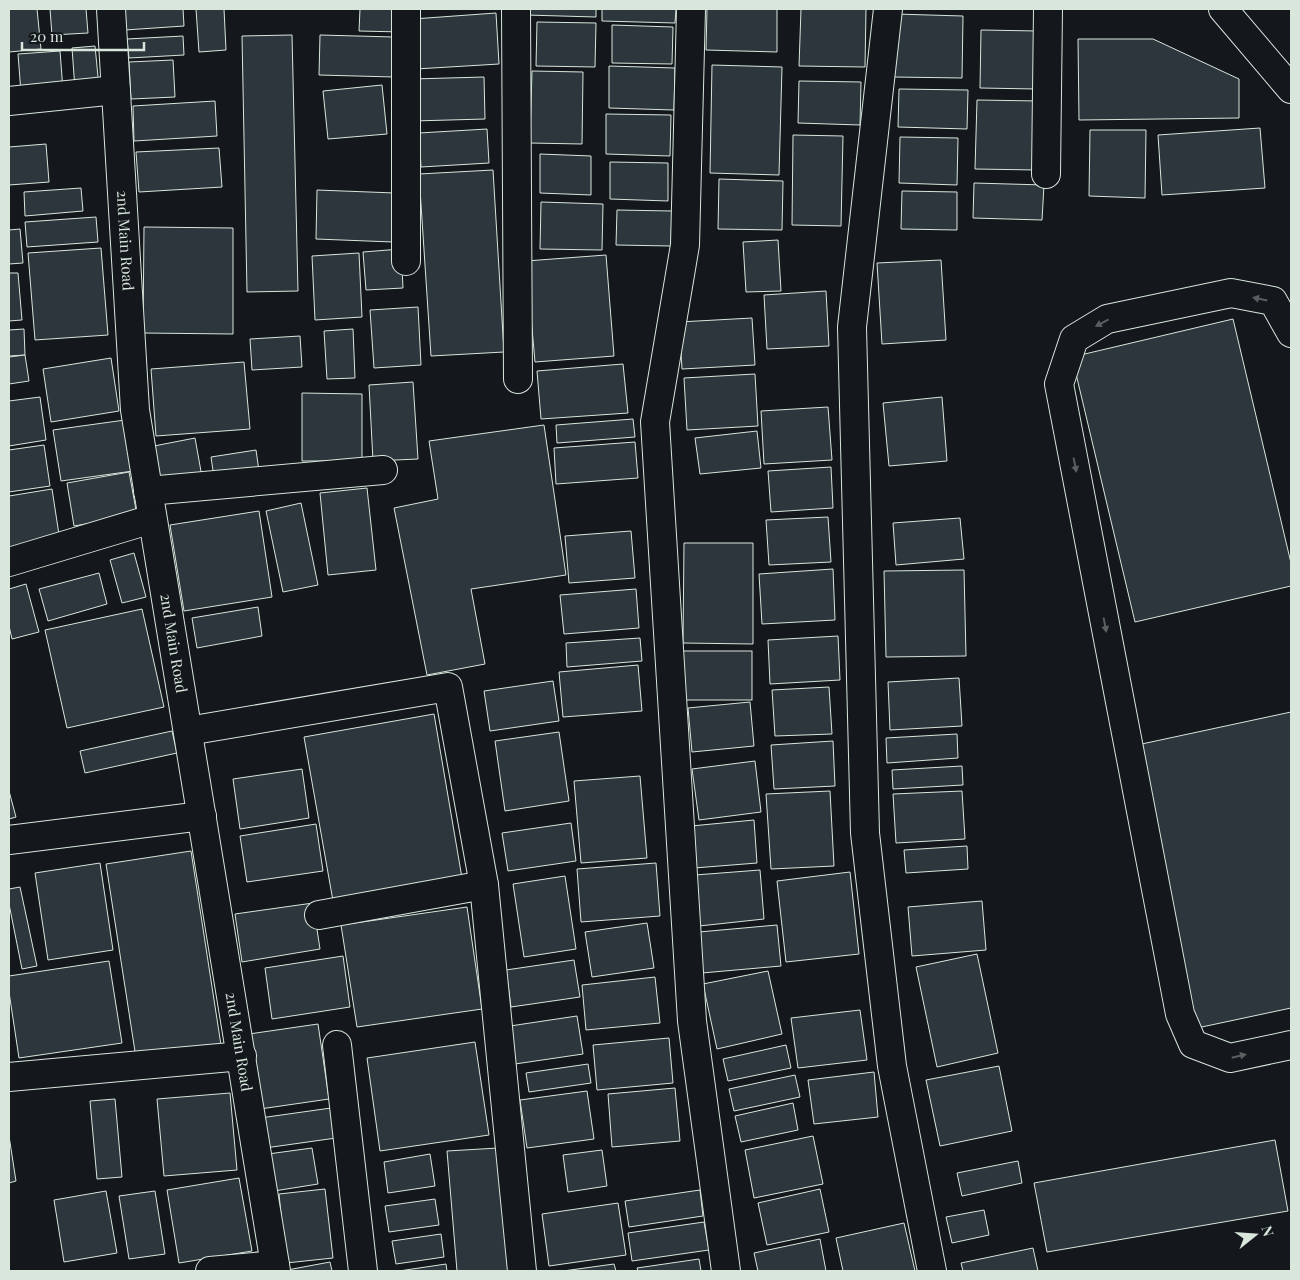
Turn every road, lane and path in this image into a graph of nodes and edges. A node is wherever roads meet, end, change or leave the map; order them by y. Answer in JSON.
{"nodes":[{"id":1,"x":111,"y":9,"type":"edge"},
{"id":2,"x":406,"y":9,"type":"edge"},
{"id":3,"x":516,"y":9,"type":"edge"},
{"id":4,"x":691,"y":9,"type":"edge"},
{"id":5,"x":888,"y":9,"type":"edge"},
{"id":6,"x":1048,"y":9,"type":"edge"},
{"id":7,"x":1223,"y":9,"type":"edge"},
{"id":8,"x":1291,"y":89,"type":"edge"},
{"id":9,"x":116,"y":90,"type":"junction"},
{"id":10,"x":9,"y":101,"type":"edge"},
{"id":11,"x":1046,"y":174,"type":"dead end"},
{"id":12,"x":406,"y":261,"type":"dead end"},
{"id":13,"x":1291,"y":333,"type":"edge"},
{"id":14,"x":518,"y":378,"type":"dead end"},
{"id":15,"x":383,"y":470,"type":"dead end"},
{"id":16,"x":148,"y":491,"type":"junction"},
{"id":17,"x":152,"y":519,"type":"junction"},
{"id":18,"x":9,"y":562,"type":"edge"},
{"id":19,"x":188,"y":731,"type":"junction"},
{"id":20,"x":202,"y":816,"type":"junction"},
{"id":21,"x":9,"y":840,"type":"edge"},
{"id":22,"x":484,"y":885,"type":"junction"},
{"id":23,"x":320,"y":915,"type":"dead end"},
{"id":24,"x":336,"y":1045,"type":"dead end"},
{"id":25,"x":1291,"y":1045,"type":"edge"},
{"id":26,"x":242,"y":1056,"type":"junction"},
{"id":27,"x":9,"y":1077,"type":"edge"},
{"id":28,"x":275,"y":1268,"type":"edge"},
{"id":29,"x":210,"y":1271,"type":"edge"},
{"id":30,"x":363,"y":1271,"type":"edge"},
{"id":31,"x":522,"y":1271,"type":"edge"},
{"id":32,"x":726,"y":1271,"type":"edge"},
{"id":33,"x":932,"y":1271,"type":"edge"}],
"edges":[{"from":1,"to":9,"type":"street","name":"2nd Main Road"},
{"from":2,"to":12,"type":"street"},
{"from":3,"to":14,"type":"street"},
{"from":4,"to":32,"type":"street"},
{"from":5,"to":33,"type":"street"},
{"from":6,"to":11,"type":"street"},
{"from":7,"to":8,"type":"street"},
{"from":9,"to":10,"type":"street"},
{"from":9,"to":16,"type":"street","name":"2nd Main Road"},
{"from":13,"to":25,"type":"street","one_way":true},
{"from":15,"to":16,"type":"street"},
{"from":16,"to":17,"type":"street","name":"2nd Main Road"},
{"from":17,"to":18,"type":"street"},
{"from":17,"to":19,"type":"street","name":"2nd Main Road"},
{"from":19,"to":20,"type":"street","name":"2nd Main Road"},
{"from":19,"to":22,"type":"street"},
{"from":20,"to":21,"type":"street"},
{"from":20,"to":26,"type":"street","name":"2nd Main Road"},
{"from":22,"to":23,"type":"street"},
{"from":22,"to":31,"type":"street"},
{"from":24,"to":30,"type":"street"},
{"from":26,"to":27,"type":"street"},
{"from":26,"to":28,"type":"street","name":"2nd Main Road"},
{"from":28,"to":29,"type":"street"}]}
